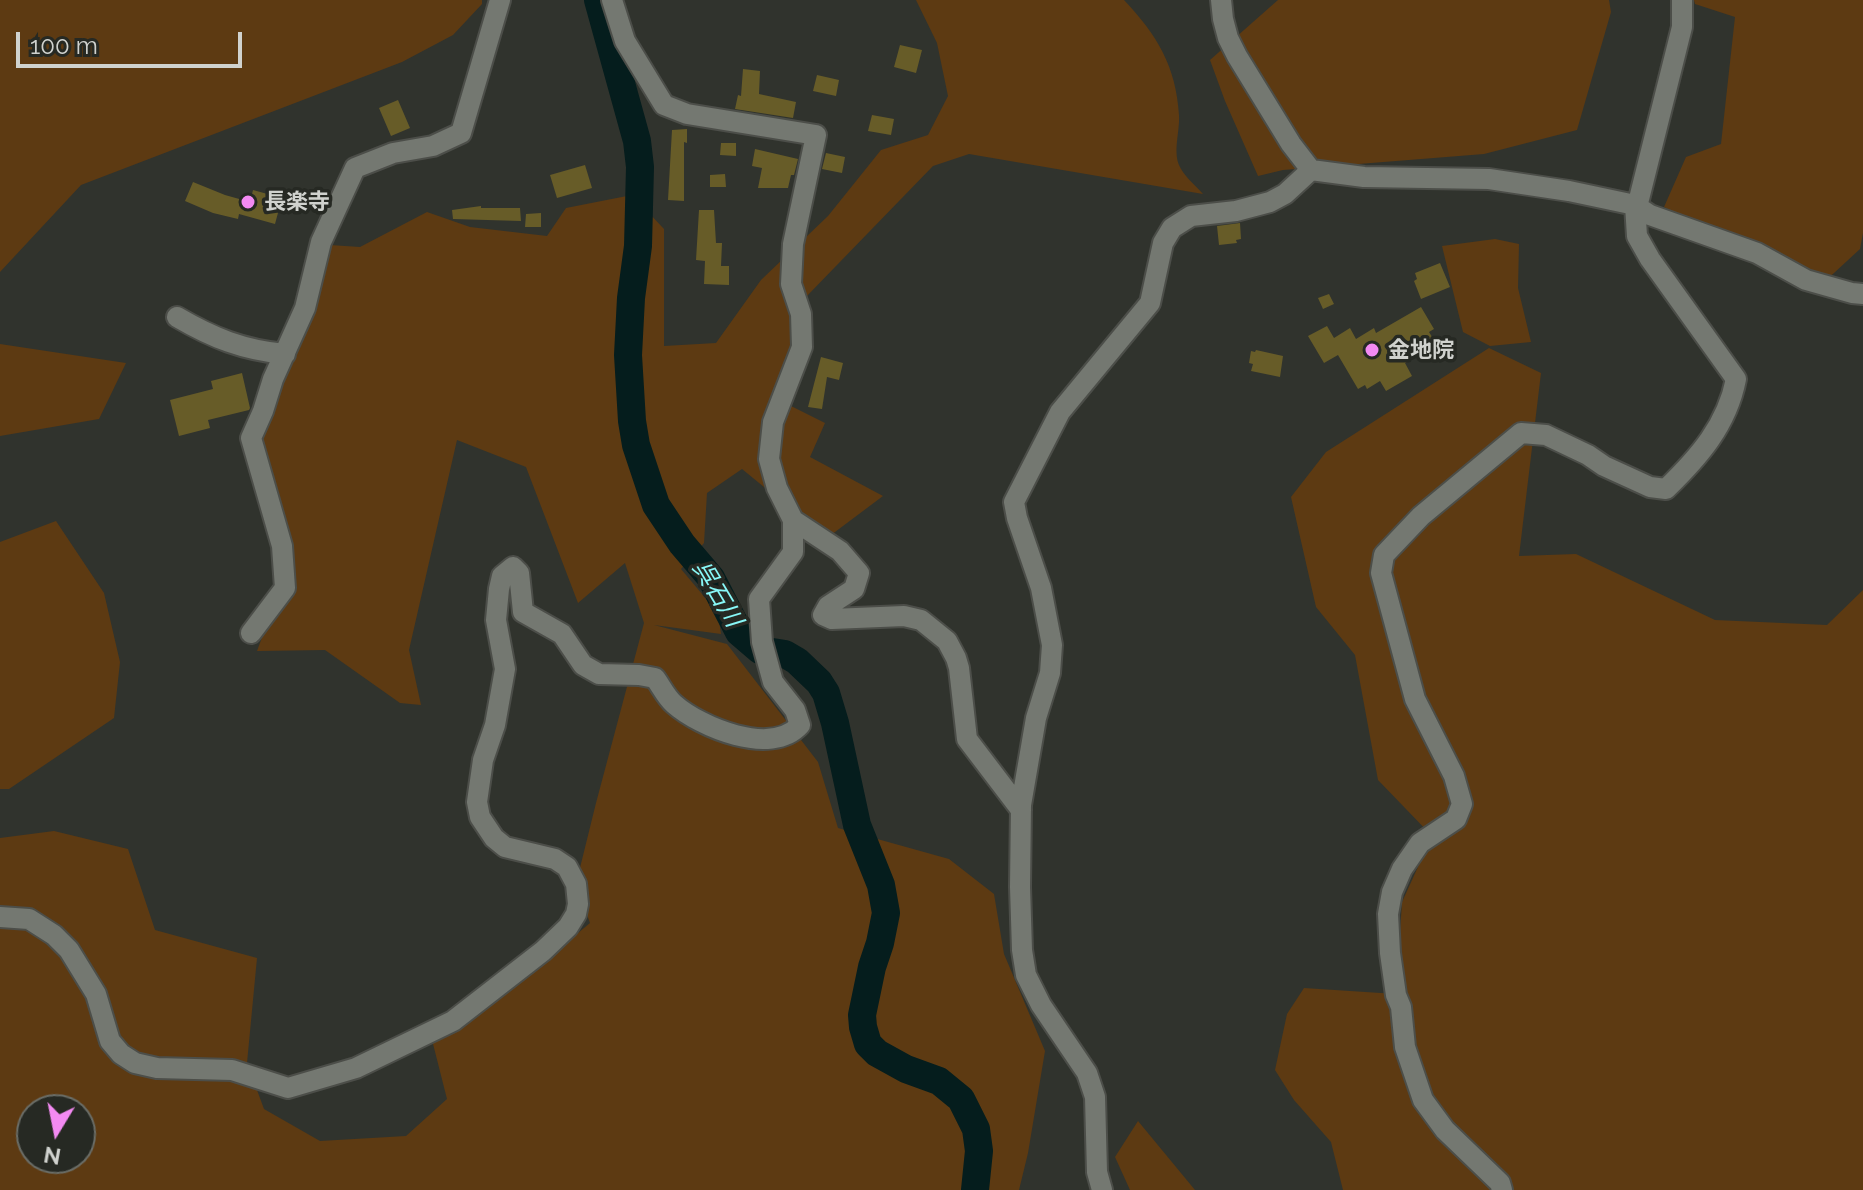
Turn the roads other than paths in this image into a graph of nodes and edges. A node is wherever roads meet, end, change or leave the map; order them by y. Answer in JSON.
{"nodes":[{"id":1,"x":500,"y":0,"type":"edge"},
{"id":2,"x":612,"y":0,"type":"edge"},
{"id":3,"x":1221,"y":0,"type":"edge"},
{"id":4,"x":1682,"y":0,"type":"edge"},
{"id":5,"x":1311,"y":170,"type":"junction"},
{"id":6,"x":1636,"y":206,"type":"junction"},
{"id":7,"x":1863,"y":294,"type":"edge"},
{"id":8,"x":177,"y":317,"type":"dead end"},
{"id":9,"x":285,"y":354,"type":"junction"},
{"id":10,"x":793,"y":520,"type":"junction"},
{"id":11,"x":251,"y":633,"type":"dead end"},
{"id":12,"x":1021,"y":810,"type":"junction"},
{"id":13,"x":0,"y":917,"type":"edge"},
{"id":14,"x":1102,"y":1190,"type":"edge"},
{"id":15,"x":1502,"y":1190,"type":"edge"}],
"edges":[{"from":1,"to":9,"type":"street"},
{"from":2,"to":10,"type":"street"},
{"from":3,"to":5,"type":"street"},
{"from":4,"to":6,"type":"street"},
{"from":5,"to":6,"type":"street"},
{"from":5,"to":12,"type":"street"},
{"from":6,"to":7,"type":"street"},
{"from":6,"to":15,"type":"street"},
{"from":8,"to":9,"type":"street"},
{"from":9,"to":11,"type":"street"},
{"from":10,"to":12,"type":"street"},
{"from":10,"to":13,"type":"street"},
{"from":12,"to":14,"type":"street"}]}
